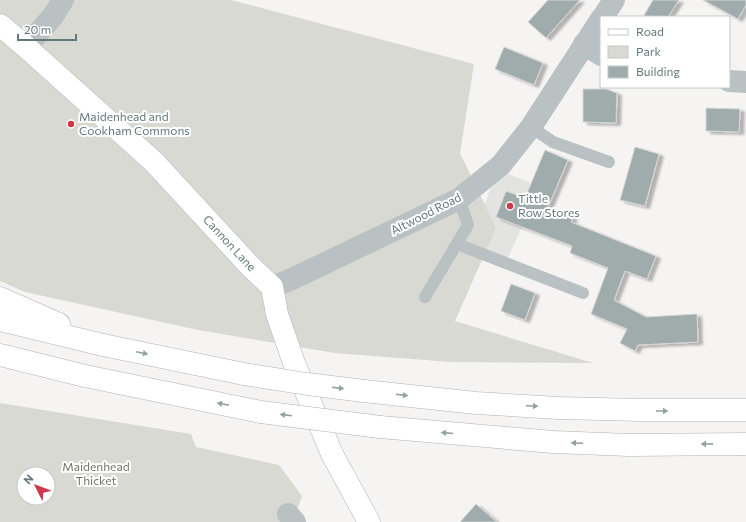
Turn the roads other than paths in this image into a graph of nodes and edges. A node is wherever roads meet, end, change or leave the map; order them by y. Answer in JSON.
{"nodes":[{"id":1,"x":63,"y":0,"type":"edge"},
{"id":2,"x":614,"y":0,"type":"edge"},
{"id":3,"x":603,"y":16,"type":"edge"},
{"id":4,"x":0,"y":25,"type":"edge"},
{"id":5,"x":600,"y":25,"type":"edge"},
{"id":6,"x":26,"y":47,"type":"junction"},
{"id":7,"x":593,"y":50,"type":"edge"},
{"id":8,"x":730,"y":81,"type":"edge"},
{"id":9,"x":746,"y":82,"type":"edge"},
{"id":10,"x":531,"y":127,"type":"junction"},
{"id":11,"x":609,"y":162,"type":"dead end"},
{"id":12,"x":459,"y":199,"type":"junction"},
{"id":13,"x":457,"y":244,"type":"junction"},
{"id":14,"x":272,"y":287,"type":"junction"},
{"id":15,"x":583,"y":293,"type":"dead end"},
{"id":16,"x":425,"y":297,"type":"dead end"},
{"id":17,"x":0,"y":298,"type":"edge"},
{"id":18,"x":0,"y":320,"type":"edge"},
{"id":19,"x":103,"y":345,"type":"junction"},
{"id":20,"x":0,"y":355,"type":"edge"},
{"id":21,"x":0,"y":366,"type":"edge"},
{"id":22,"x":85,"y":376,"type":"junction"},
{"id":23,"x":746,"y":410,"type":"edge"},
{"id":24,"x":746,"y":444,"type":"edge"},
{"id":25,"x":369,"y":522,"type":"edge"}],
"edges":[{"from":1,"to":6,"type":"street"},
{"from":2,"to":3,"type":"street","name":"Altwood Road"},
{"from":4,"to":6,"type":"main road","name":"Cannon Lane"},
{"from":5,"to":7,"type":"street","name":"Altwood Road"},
{"from":6,"to":14,"type":"main road","name":"Cannon Lane"},
{"from":7,"to":10,"type":"street","name":"Altwood Road"},
{"from":8,"to":9,"type":"street"},
{"from":10,"to":11,"type":"lane"},
{"from":10,"to":12,"type":"street","name":"Altwood Road"},
{"from":12,"to":13,"type":"lane"},
{"from":12,"to":14,"type":"street","name":"Altwood Road"},
{"from":13,"to":15,"type":"lane"},
{"from":13,"to":16,"type":"lane"},
{"from":14,"to":25,"type":"main road"},
{"from":17,"to":19,"type":"main road"},
{"from":18,"to":19,"type":"main road"},
{"from":19,"to":23,"type":"main road","one_way":true,"bridge":true},
{"from":20,"to":22,"type":"main road"},
{"from":21,"to":22,"type":"main road"},
{"from":24,"to":22,"type":"main road","one_way":true,"bridge":true}]}
